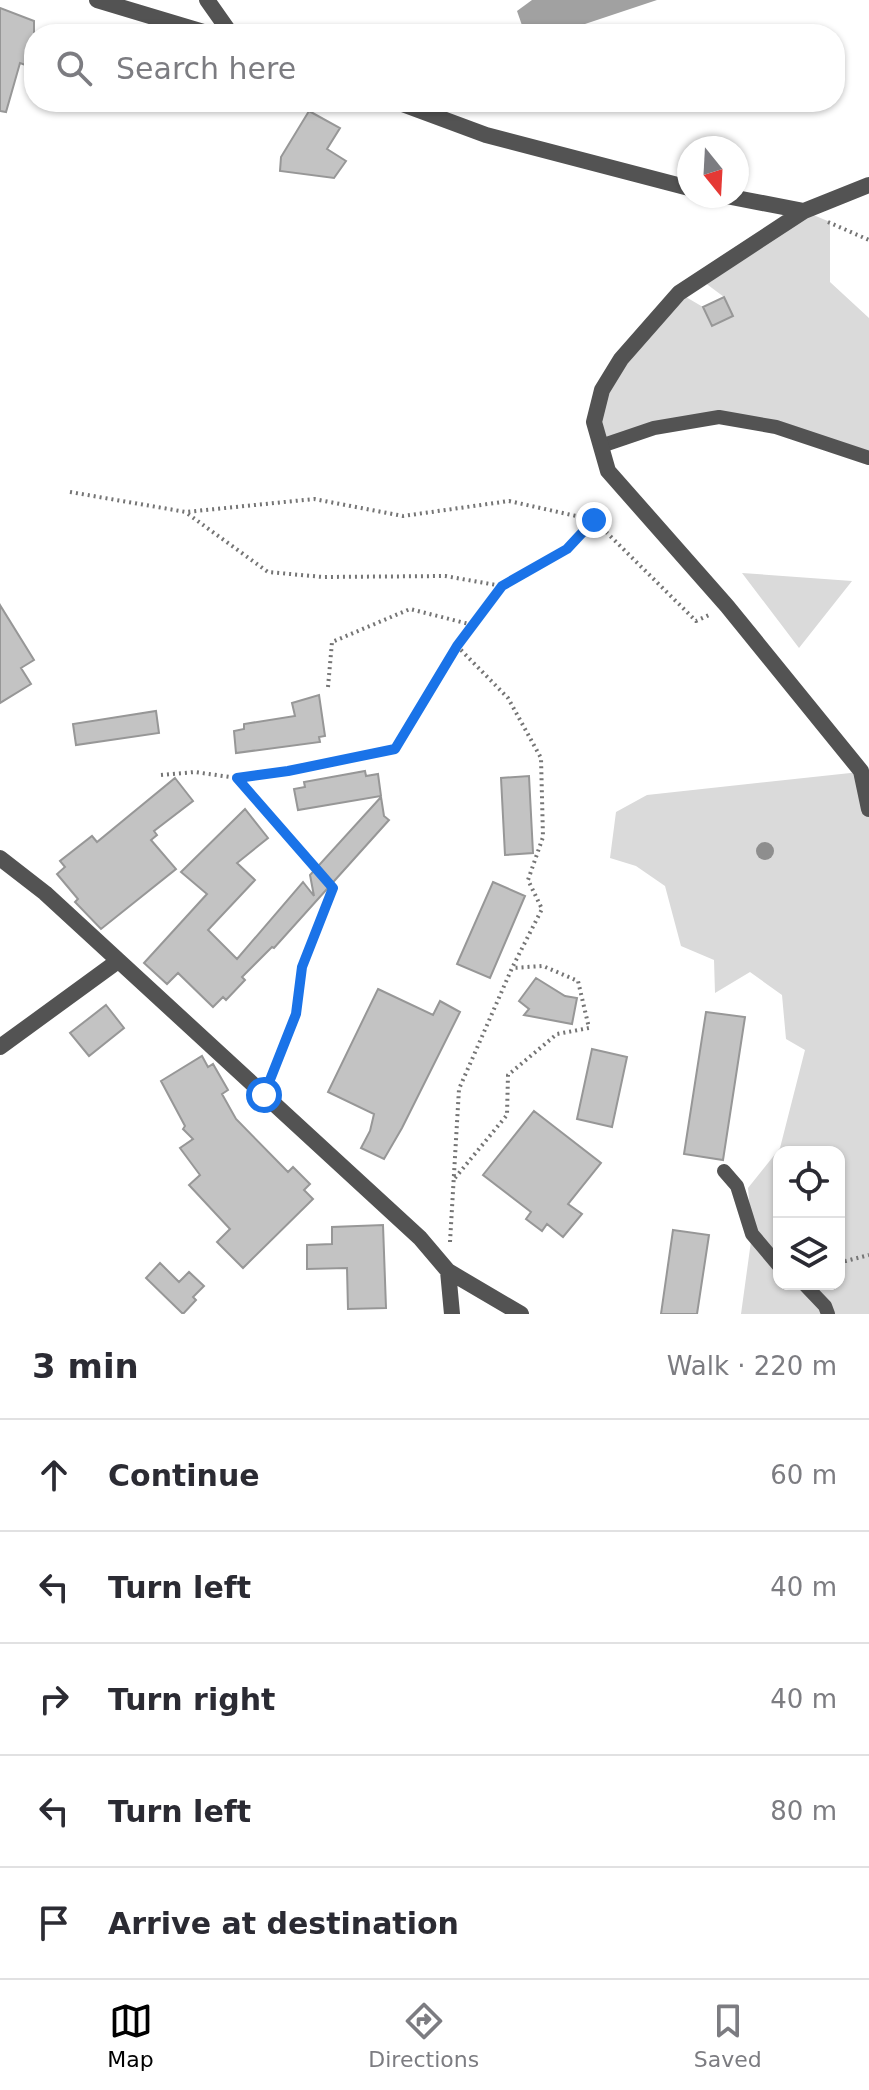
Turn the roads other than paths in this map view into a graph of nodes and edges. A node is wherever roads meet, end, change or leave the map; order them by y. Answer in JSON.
{"nodes":[{"id":1,"x":97,"y":0,"type":"edge"},
{"id":2,"x":207,"y":0,"type":"edge"},
{"id":3,"x":177,"y":24,"type":"edge"},
{"id":4,"x":224,"y":24,"type":"edge"},
{"id":5,"x":424,"y":112,"type":"edge"},
{"id":6,"x":677,"y":185,"type":"edge"},
{"id":7,"x":869,"y":185,"type":"edge"},
{"id":8,"x":749,"y":200,"type":"edge"},
{"id":9,"x":804,"y":211,"type":"junction"},
{"id":10,"x":601,"y":446,"type":"junction"},
{"id":11,"x":869,"y":458,"type":"edge"},
{"id":12,"x":865,"y":771,"type":"edge"},
{"id":13,"x":869,"y":809,"type":"edge"},
{"id":14,"x":0,"y":858,"type":"edge"},
{"id":15,"x":118,"y":961,"type":"junction"},
{"id":16,"x":0,"y":1047,"type":"edge"},
{"id":17,"x":724,"y":1171,"type":"dead end"},
{"id":18,"x":773,"y":1259,"type":"edge"},
{"id":19,"x":448,"y":1271,"type":"junction"},
{"id":20,"x":810,"y":1290,"type":"edge"},
{"id":21,"x":452,"y":1314,"type":"edge"},
{"id":22,"x":521,"y":1314,"type":"edge"},
{"id":23,"x":828,"y":1314,"type":"edge"}],
"edges":[{"from":1,"to":3,"type":"street"},
{"from":2,"to":4,"type":"street"},
{"from":5,"to":6,"type":"street"},
{"from":7,"to":9,"type":"street"},
{"from":8,"to":9,"type":"street"},
{"from":9,"to":10,"type":"street"},
{"from":10,"to":11,"type":"lane"},
{"from":10,"to":12,"type":"street"},
{"from":12,"to":13,"type":"street"},
{"from":14,"to":15,"type":"street"},
{"from":15,"to":16,"type":"street"},
{"from":15,"to":19,"type":"street"},
{"from":17,"to":18,"type":"lane"},
{"from":19,"to":21,"type":"street"},
{"from":19,"to":22,"type":"street"},
{"from":20,"to":23,"type":"lane"}]}
